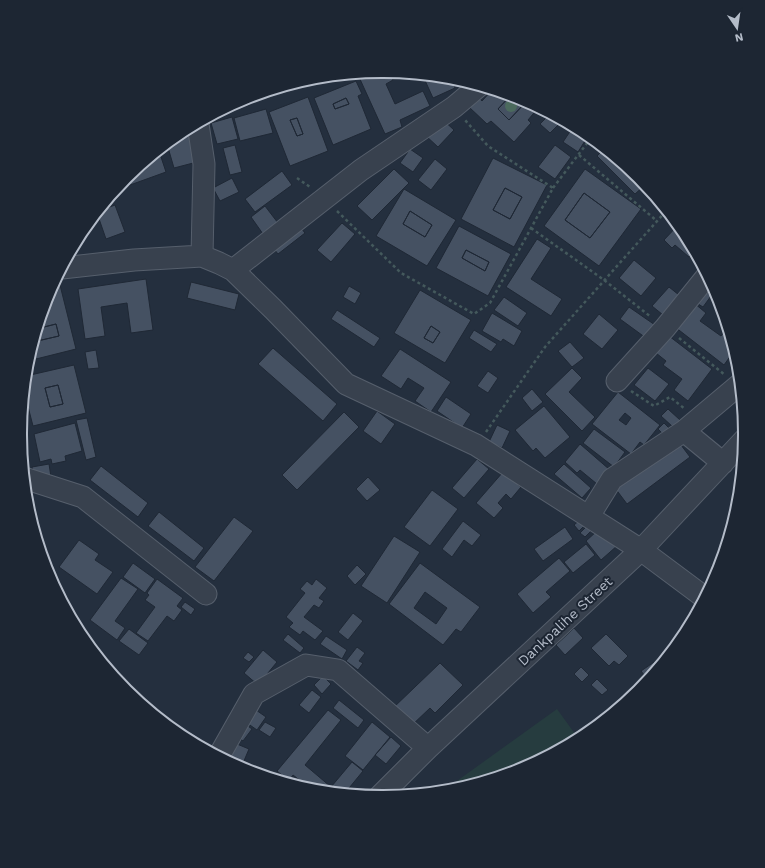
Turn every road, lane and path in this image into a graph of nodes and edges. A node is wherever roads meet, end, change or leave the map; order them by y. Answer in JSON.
{"nodes":[{"id":1,"x":474,"y":91,"type":"edge"},
{"id":2,"x":454,"y":107,"type":"junction"},
{"id":3,"x":199,"y":130,"type":"edge"},
{"id":4,"x":587,"y":143,"type":"edge"},
{"id":5,"x":579,"y":155,"type":"junction"},
{"id":6,"x":297,"y":178,"type":"dead end"},
{"id":7,"x":553,"y":188,"type":"junction"},
{"id":8,"x":325,"y":198,"type":"junction"},
{"id":9,"x":662,"y":215,"type":"edge"},
{"id":10,"x":657,"y":221,"type":"junction"},
{"id":11,"x":531,"y":228,"type":"junction"},
{"id":12,"x":202,"y":256,"type":"junction"},
{"id":13,"x":69,"y":267,"type":"edge"},
{"id":14,"x":233,"y":270,"type":"junction"},
{"id":15,"x":604,"y":280,"type":"junction"},
{"id":16,"x":703,"y":281,"type":"edge"},
{"id":17,"x":665,"y":328,"type":"junction"},
{"id":18,"x":617,"y":381,"type":"joint"},
{"id":19,"x":734,"y":381,"type":"edge"},
{"id":20,"x":735,"y":388,"type":"edge"},
{"id":21,"x":690,"y":425,"type":"junction"},
{"id":22,"x":476,"y":445,"type":"junction"},
{"id":23,"x":737,"y":446,"type":"edge"},
{"id":24,"x":723,"y":463,"type":"junction"},
{"id":25,"x":30,"y":480,"type":"edge"},
{"id":26,"x":589,"y":516,"type":"junction"},
{"id":27,"x":641,"y":550,"type":"junction"},
{"id":28,"x":206,"y":594,"type":"dead end"},
{"id":29,"x":700,"y":594,"type":"edge"},
{"id":30,"x":428,"y":748,"type":"junction"},
{"id":31,"x":222,"y":751,"type":"edge"},
{"id":32,"x":386,"y":790,"type":"edge"}],
"edges":[{"from":1,"to":2,"type":"street"},
{"from":2,"to":7,"type":"path"},
{"from":2,"to":8,"type":"street"},
{"from":3,"to":12,"type":"street"},
{"from":4,"to":5,"type":"path"},
{"from":5,"to":7,"type":"path"},
{"from":5,"to":10,"type":"path"},
{"from":6,"to":8,"type":"path"},
{"from":7,"to":11,"type":"path"},
{"from":8,"to":11,"type":"path"},
{"from":8,"to":14,"type":"street"},
{"from":9,"to":10,"type":"path"},
{"from":10,"to":15,"type":"path"},
{"from":11,"to":15,"type":"path"},
{"from":12,"to":13,"type":"street"},
{"from":12,"to":14,"type":"street"},
{"from":14,"to":22,"type":"street"},
{"from":15,"to":17,"type":"path"},
{"from":15,"to":22,"type":"path"},
{"from":16,"to":17,"type":"street"},
{"from":17,"to":18,"type":"street"},
{"from":17,"to":19,"type":"path"},
{"from":18,"to":21,"type":"path"},
{"from":20,"to":21,"type":"street"},
{"from":21,"to":24,"type":"street"},
{"from":21,"to":26,"type":"street"},
{"from":22,"to":26,"type":"street"},
{"from":23,"to":24,"type":"street","name":"Dankpalihe Street"},
{"from":24,"to":27,"type":"street","name":"Dankpalihe Street"},
{"from":25,"to":28,"type":"street"},
{"from":26,"to":27,"type":"street"},
{"from":27,"to":29,"type":"street"},
{"from":27,"to":30,"type":"street","name":"Dankpalihe Street"},
{"from":30,"to":31,"type":"street"},
{"from":30,"to":32,"type":"street","name":"Dankpalihe Street"}]}
